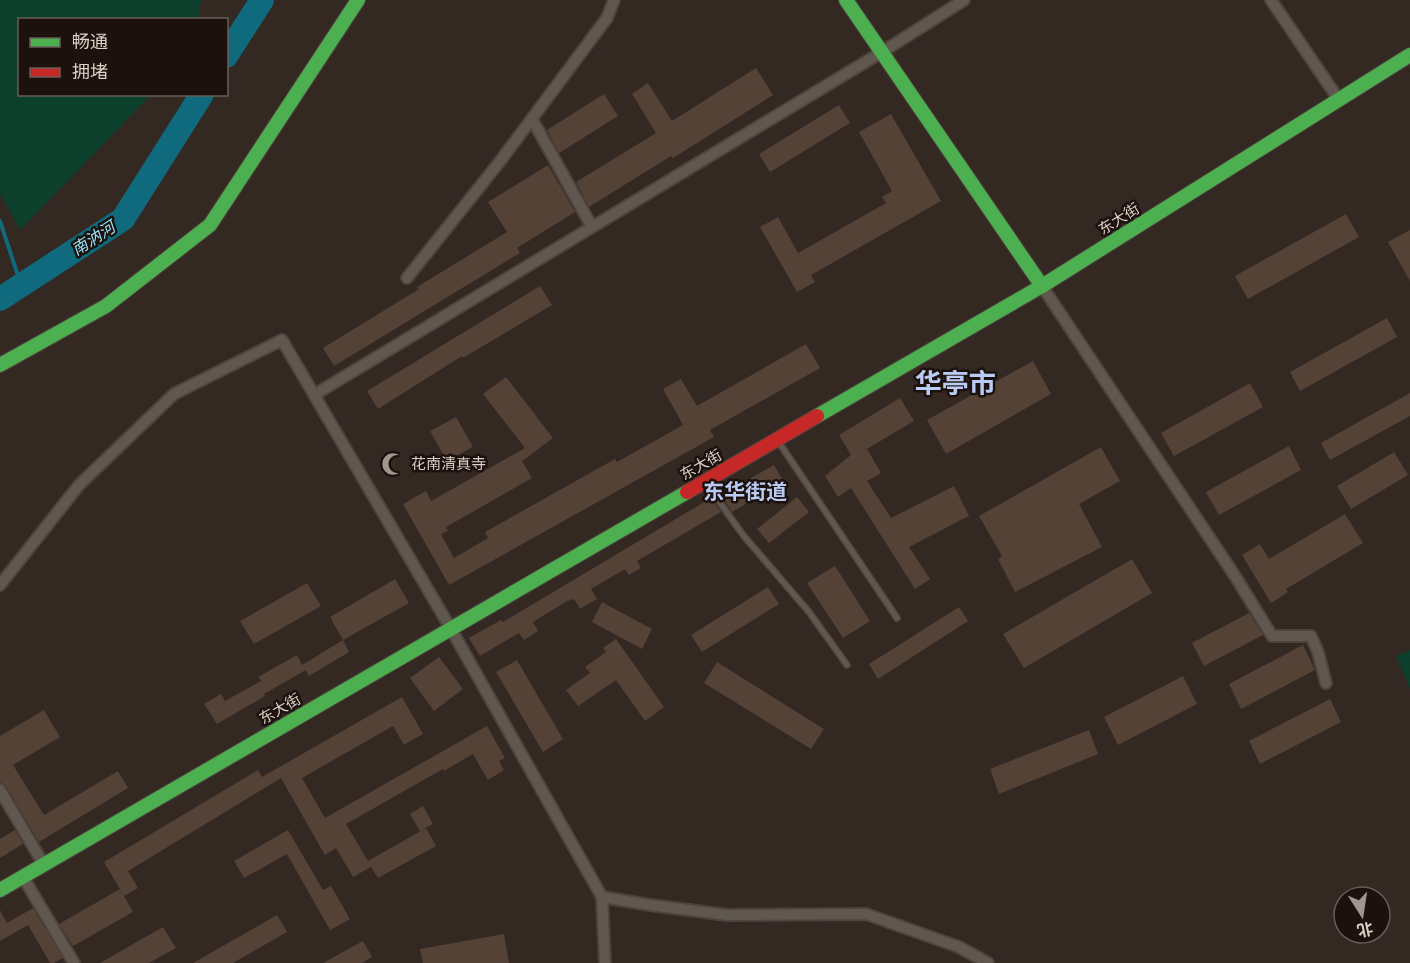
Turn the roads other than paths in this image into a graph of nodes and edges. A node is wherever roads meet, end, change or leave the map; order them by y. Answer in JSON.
{"nodes":[{"id":1,"x":358,"y":0,"type":"edge"},
{"id":2,"x":614,"y":0,"type":"edge"},
{"id":3,"x":846,"y":0,"type":"edge"},
{"id":4,"x":964,"y":0,"type":"edge"},
{"id":5,"x":1271,"y":0,"type":"edge"},
{"id":6,"x":882,"y":52,"type":"junction"},
{"id":7,"x":1410,"y":55,"type":"edge"},
{"id":8,"x":1339,"y":100,"type":"junction"},
{"id":9,"x":532,"y":119,"type":"junction"},
{"id":10,"x":592,"y":227,"type":"junction"},
{"id":11,"x":406,"y":278,"type":"dead end"},
{"id":12,"x":1042,"y":286,"type":"junction"},
{"id":13,"x":0,"y":365,"type":"edge"},
{"id":14,"x":314,"y":395,"type":"junction"},
{"id":15,"x":777,"y":440,"type":"junction"},
{"id":16,"x":705,"y":481,"type":"junction"},
{"id":17,"x":0,"y":585,"type":"edge"},
{"id":18,"x":897,"y":618,"type":"dead end"},
{"id":19,"x":451,"y":629,"type":"junction"},
{"id":20,"x":847,"y":665,"type":"dead end"},
{"id":21,"x":1326,"y":683,"type":"dead end"},
{"id":22,"x":0,"y":790,"type":"edge"},
{"id":23,"x":44,"y":865,"type":"junction"},
{"id":24,"x":23,"y":877,"type":"junction"},
{"id":25,"x":0,"y":890,"type":"edge"},
{"id":26,"x":602,"y":897,"type":"junction"},
{"id":27,"x":74,"y":963,"type":"edge"},
{"id":28,"x":605,"y":963,"type":"edge"},
{"id":29,"x":988,"y":963,"type":"edge"}],
"edges":[{"from":1,"to":13,"type":"street"},
{"from":2,"to":9,"type":"street"},
{"from":3,"to":6,"type":"street"},
{"from":4,"to":6,"type":"street"},
{"from":5,"to":8,"type":"street"},
{"from":6,"to":10,"type":"street"},
{"from":6,"to":12,"type":"street"},
{"from":7,"to":8,"type":"street","name":"东大街"},
{"from":8,"to":12,"type":"street","name":"东大街"},
{"from":9,"to":10,"type":"street"},
{"from":9,"to":11,"type":"street"},
{"from":10,"to":14,"type":"street"},
{"from":12,"to":15,"type":"street","name":"东大街"},
{"from":12,"to":21,"type":"street"},
{"from":14,"to":17,"type":"street"},
{"from":14,"to":19,"type":"street"},
{"from":15,"to":16,"type":"street","name":"东大街"},
{"from":15,"to":18,"type":"lane"},
{"from":16,"to":19,"type":"street","name":"东大街"},
{"from":16,"to":20,"type":"lane"},
{"from":19,"to":23,"type":"street","name":"东大街"},
{"from":19,"to":26,"type":"street"},
{"from":22,"to":23,"type":"street"},
{"from":23,"to":24,"type":"street","name":"东大街"},
{"from":24,"to":25,"type":"street","name":"东大街"},
{"from":24,"to":27,"type":"street"},
{"from":26,"to":28,"type":"street"},
{"from":26,"to":29,"type":"street"}]}
